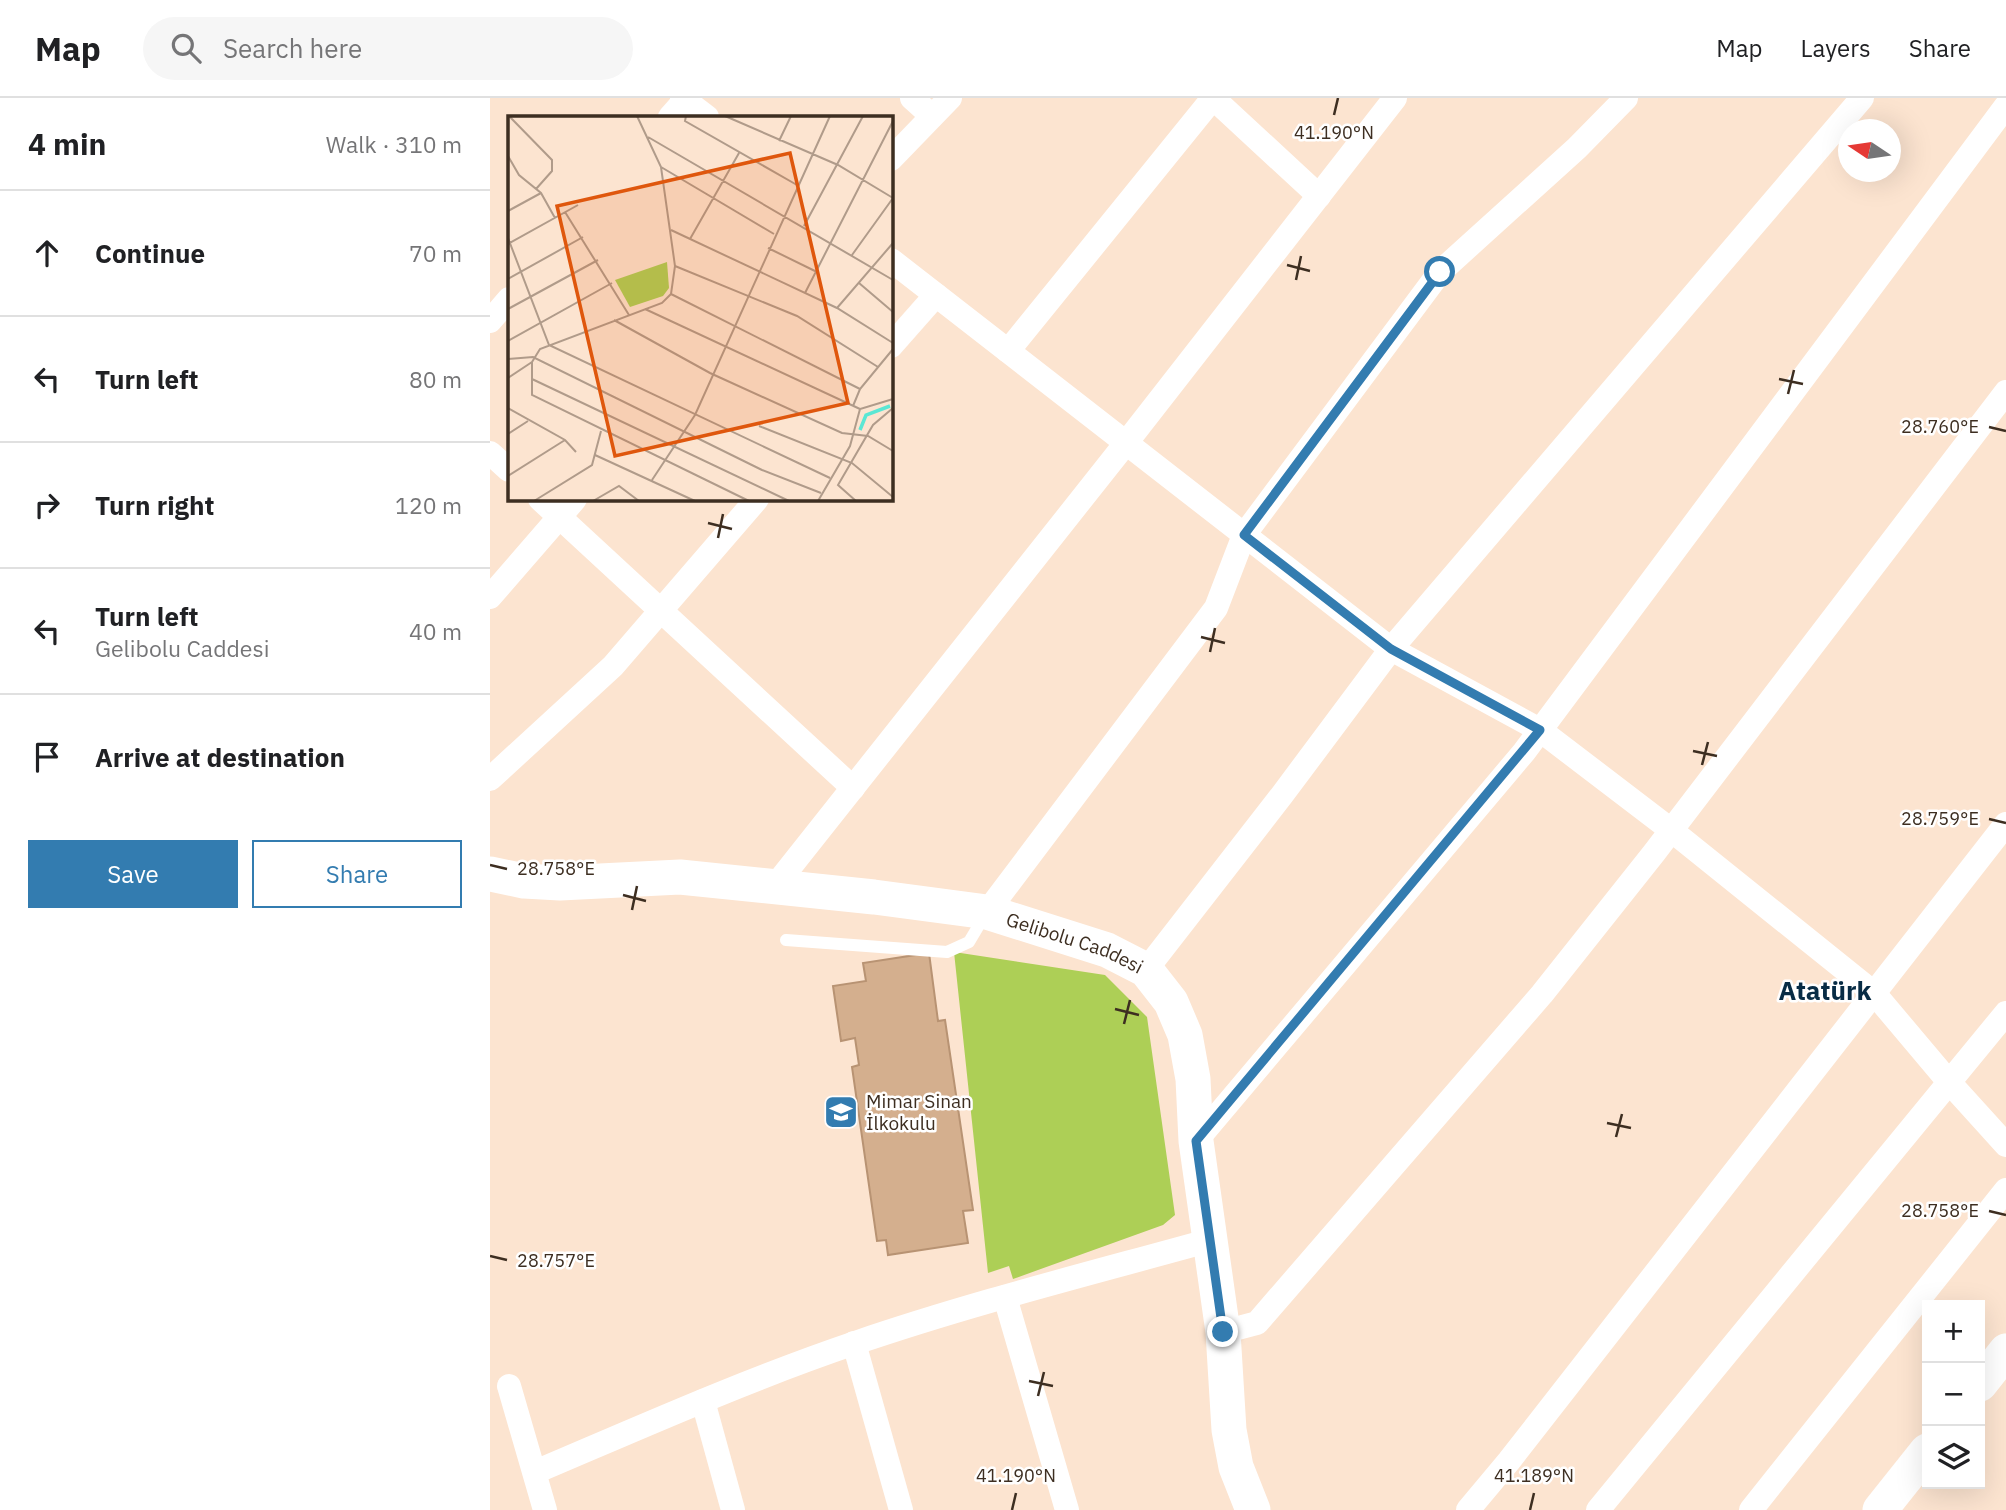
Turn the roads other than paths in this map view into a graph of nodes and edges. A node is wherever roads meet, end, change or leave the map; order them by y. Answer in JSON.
{"nodes":[{"id":1,"x":912,"y":98,"type":"edge"},
{"id":2,"x":950,"y":98,"type":"edge"},
{"id":3,"x":1213,"y":98,"type":"edge"},
{"id":4,"x":1395,"y":98,"type":"edge"},
{"id":5,"x":1626,"y":98,"type":"edge"},
{"id":6,"x":1862,"y":98,"type":"edge"},
{"id":7,"x":679,"y":105,"type":"edge"},
{"id":8,"x":2006,"y":106,"type":"edge"},
{"id":9,"x":704,"y":116,"type":"edge"},
{"id":10,"x":932,"y":116,"type":"junction"},
{"id":11,"x":892,"y":158,"type":"edge"},
{"id":12,"x":1319,"y":196,"type":"junction"},
{"id":13,"x":892,"y":261,"type":"edge"},
{"id":14,"x":936,"y":295,"type":"junction"},
{"id":15,"x":508,"y":300,"type":"edge"},
{"id":16,"x":490,"y":321,"type":"edge"},
{"id":17,"x":892,"y":345,"type":"edge"},
{"id":18,"x":1008,"y":351,"type":"junction"},
{"id":19,"x":2006,"y":392,"type":"edge"},
{"id":20,"x":1126,"y":443,"type":"junction"},
{"id":21,"x":490,"y":453,"type":"edge"},
{"id":22,"x":508,"y":469,"type":"edge"},
{"id":23,"x":543,"y":500,"type":"edge"},
{"id":24,"x":756,"y":500,"type":"edge"},
{"id":25,"x":567,"y":508,"type":"edge"},
{"id":26,"x":1244,"y":535,"type":"junction"},
{"id":27,"x":490,"y":597,"type":"edge"},
{"id":28,"x":660,"y":610,"type":"junction"},
{"id":29,"x":1391,"y":649,"type":"junction"},
{"id":30,"x":1540,"y":730,"type":"junction"},
{"id":31,"x":490,"y":779,"type":"edge"},
{"id":32,"x":853,"y":788,"type":"junction"},
{"id":33,"x":2006,"y":824,"type":"edge"},
{"id":34,"x":1671,"y":830,"type":"junction"},
{"id":35,"x":490,"y":874,"type":"edge"},
{"id":36,"x":775,"y":886,"type":"junction"},
{"id":37,"x":987,"y":912,"type":"junction"},
{"id":38,"x":786,"y":940,"type":"dead end"},
{"id":39,"x":1146,"y":970,"type":"junction"},
{"id":40,"x":1874,"y":993,"type":"junction"},
{"id":41,"x":2006,"y":1013,"type":"edge"},
{"id":42,"x":1949,"y":1082,"type":"junction"},
{"id":43,"x":1196,"y":1141,"type":"junction"},
{"id":44,"x":2006,"y":1144,"type":"edge"},
{"id":45,"x":2006,"y":1190,"type":"edge"},
{"id":46,"x":1212,"y":1240,"type":"junction"},
{"id":47,"x":1005,"y":1297,"type":"junction"},
{"id":48,"x":1223,"y":1332,"type":"junction"},
{"id":49,"x":854,"y":1343,"type":"junction"},
{"id":50,"x":2006,"y":1351,"type":"edge"},
{"id":51,"x":1985,"y":1378,"type":"edge"},
{"id":52,"x":509,"y":1385,"type":"dead end"},
{"id":53,"x":702,"y":1401,"type":"junction"},
{"id":54,"x":1922,"y":1457,"type":"edge"},
{"id":55,"x":535,"y":1472,"type":"junction"},
{"id":56,"x":545,"y":1510,"type":"edge"},
{"id":57,"x":733,"y":1510,"type":"edge"},
{"id":58,"x":901,"y":1510,"type":"edge"},
{"id":59,"x":1067,"y":1510,"type":"edge"},
{"id":60,"x":1253,"y":1510,"type":"edge"},
{"id":61,"x":1468,"y":1510,"type":"edge"},
{"id":62,"x":1598,"y":1510,"type":"edge"},
{"id":63,"x":1751,"y":1510,"type":"edge"},
{"id":64,"x":1880,"y":1510,"type":"edge"}],
"edges":[{"from":1,"to":10,"type":"street"},
{"from":2,"to":10,"type":"street"},
{"from":3,"to":12,"type":"street"},
{"from":3,"to":18,"type":"street"},
{"from":4,"to":12,"type":"street"},
{"from":5,"to":26,"type":"street"},
{"from":6,"to":29,"type":"street"},
{"from":7,"to":9,"type":"street"},
{"from":8,"to":30,"type":"street"},
{"from":10,"to":11,"type":"street"},
{"from":12,"to":20,"type":"street"},
{"from":13,"to":14,"type":"street"},
{"from":14,"to":17,"type":"street"},
{"from":14,"to":18,"type":"street"},
{"from":15,"to":16,"type":"street"},
{"from":18,"to":20,"type":"street"},
{"from":19,"to":34,"type":"street"},
{"from":20,"to":26,"type":"street"},
{"from":20,"to":32,"type":"street"},
{"from":21,"to":22,"type":"street"},
{"from":23,"to":25,"type":"street"},
{"from":24,"to":28,"type":"street"},
{"from":25,"to":27,"type":"street"},
{"from":25,"to":28,"type":"street"},
{"from":26,"to":29,"type":"street"},
{"from":26,"to":37,"type":"street"},
{"from":28,"to":31,"type":"street"},
{"from":28,"to":32,"type":"street"},
{"from":29,"to":30,"type":"street"},
{"from":29,"to":39,"type":"street"},
{"from":30,"to":34,"type":"street"},
{"from":30,"to":43,"type":"street"},
{"from":32,"to":36,"type":"street"},
{"from":33,"to":40,"type":"street"},
{"from":34,"to":40,"type":"street"},
{"from":34,"to":48,"type":"street"},
{"from":35,"to":36,"type":"street","name":"Gelibolu Caddesi"},
{"from":36,"to":37,"type":"street","name":"Gelibolu Caddesi"},
{"from":37,"to":38,"type":"lane"},
{"from":37,"to":39,"type":"street","name":"Gelibolu Caddesi"},
{"from":39,"to":43,"type":"street","name":"Gelibolu Caddesi"},
{"from":40,"to":42,"type":"street"},
{"from":40,"to":61,"type":"street"},
{"from":41,"to":42,"type":"street"},
{"from":42,"to":44,"type":"street"},
{"from":42,"to":62,"type":"street"},
{"from":43,"to":46,"type":"street","name":"Gelibolu Caddesi"},
{"from":45,"to":63,"type":"street"},
{"from":46,"to":47,"type":"street"},
{"from":46,"to":48,"type":"street","name":"Gelibolu Caddesi"},
{"from":47,"to":49,"type":"street"},
{"from":47,"to":59,"type":"street"},
{"from":48,"to":60,"type":"street","name":"Gelibolu Caddesi"},
{"from":49,"to":53,"type":"street"},
{"from":49,"to":58,"type":"street"},
{"from":50,"to":51,"type":"street"},
{"from":52,"to":55,"type":"street"},
{"from":53,"to":55,"type":"street"},
{"from":53,"to":57,"type":"street"},
{"from":54,"to":64,"type":"street"},
{"from":55,"to":56,"type":"street"}]}
